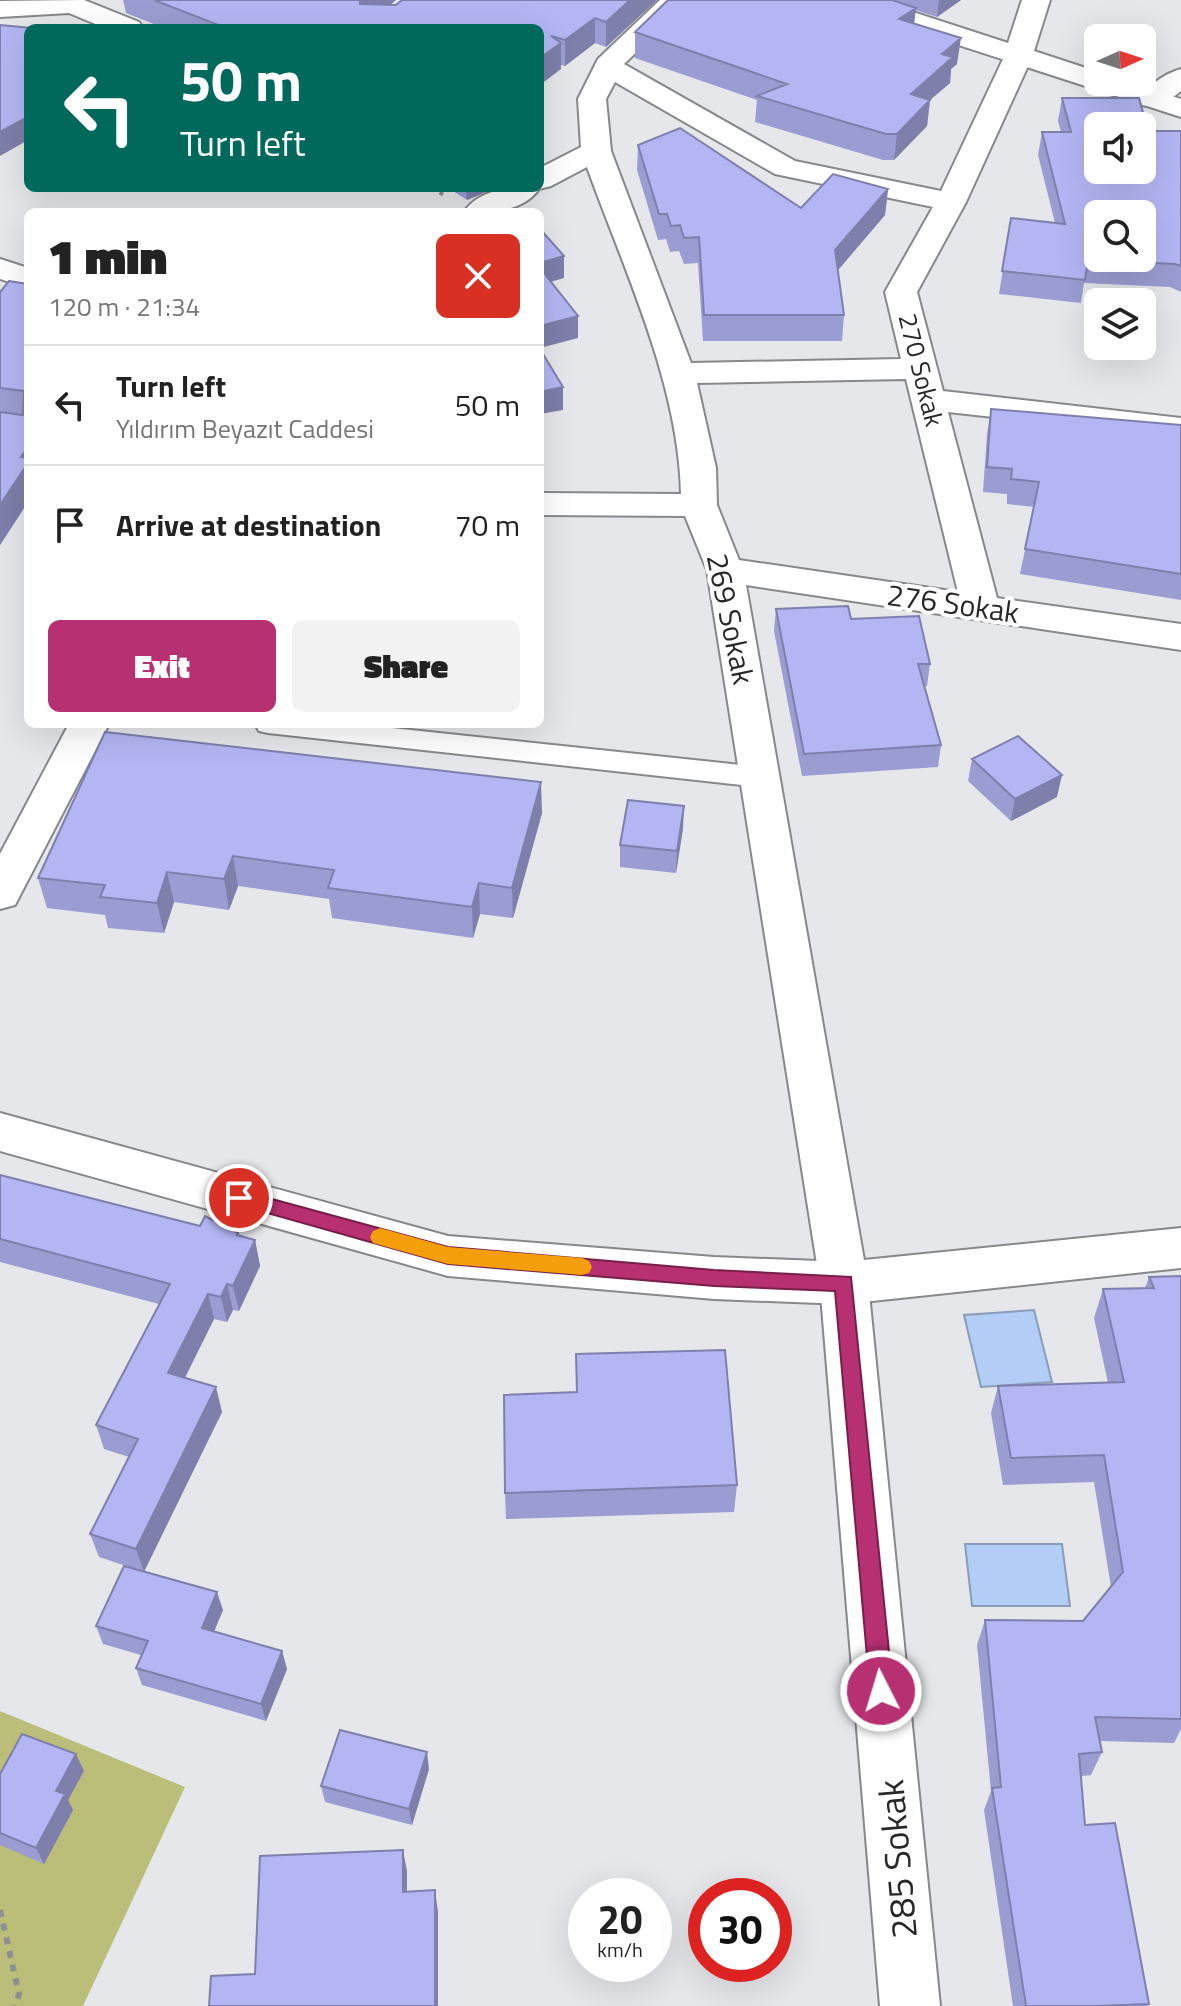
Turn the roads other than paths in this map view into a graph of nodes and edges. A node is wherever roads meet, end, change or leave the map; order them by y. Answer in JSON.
{"nodes":[{"id":1,"x":676,"y":0,"type":"edge"},
{"id":2,"x":848,"y":0,"type":"edge"},
{"id":3,"x":1036,"y":0,"type":"edge"},
{"id":4,"x":6,"y":6,"type":"edge"},
{"id":5,"x":119,"y":24,"type":"edge"},
{"id":6,"x":1018,"y":57,"type":"junction"},
{"id":7,"x":609,"y":67,"type":"junction"},
{"id":8,"x":1181,"y":78,"type":"edge"},
{"id":9,"x":1152,"y":99,"type":"junction"},
{"id":10,"x":1181,"y":108,"type":"edge"},
{"id":11,"x":596,"y":151,"type":"junction"},
{"id":12,"x":544,"y":178,"type":"edge"},
{"id":13,"x":516,"y":192,"type":"edge"},
{"id":14,"x":951,"y":202,"type":"junction"},
{"id":15,"x":486,"y":208,"type":"edge"},
{"id":16,"x":0,"y":269,"type":"edge"},
{"id":17,"x":24,"y":277,"type":"edge"},
{"id":18,"x":678,"y":373,"type":"junction"},
{"id":19,"x":924,"y":385,"type":"junction"},
{"id":20,"x":1181,"y":428,"type":"edge"},
{"id":21,"x":544,"y":504,"type":"edge"},
{"id":22,"x":699,"y":505,"type":"junction"},
{"id":23,"x":725,"y":570,"type":"junction"},
{"id":24,"x":981,"y":609,"type":"junction"},
{"id":25,"x":1181,"y":637,"type":"edge"},
{"id":26,"x":87,"y":728,"type":"edge"},
{"id":27,"x":305,"y":728,"type":"edge"},
{"id":28,"x":760,"y":777,"type":"junction"},
{"id":29,"x":0,"y":894,"type":"edge"},
{"id":30,"x":0,"y":1132,"type":"edge"},
{"id":31,"x":1181,"y":1248,"type":"edge"},
{"id":32,"x":844,"y":1283,"type":"junction"},
{"id":33,"x":910,"y":2006,"type":"edge"}],
"edges":[{"from":1,"to":7,"type":"street","name":"269 Sokak"},
{"from":2,"to":6,"type":"street"},
{"from":3,"to":6,"type":"street","name":"270 Sokak"},
{"from":4,"to":5,"type":"street"},
{"from":6,"to":9,"type":"street"},
{"from":6,"to":14,"type":"street","name":"270 Sokak"},
{"from":7,"to":11,"type":"street","name":"269 Sokak"},
{"from":7,"to":14,"type":"street"},
{"from":8,"to":9,"type":"street"},
{"from":9,"to":10,"type":"street"},
{"from":11,"to":12,"type":"street"},
{"from":11,"to":18,"type":"street","name":"269 Sokak"},
{"from":13,"to":15,"type":"street"},
{"from":14,"to":19,"type":"street","name":"270 Sokak"},
{"from":16,"to":17,"type":"street"},
{"from":18,"to":19,"type":"street"},
{"from":18,"to":22,"type":"street","name":"269 Sokak"},
{"from":19,"to":20,"type":"street"},
{"from":19,"to":24,"type":"street","name":"270 Sokak"},
{"from":21,"to":22,"type":"street"},
{"from":22,"to":23,"type":"street","name":"269 Sokak"},
{"from":23,"to":24,"type":"street","name":"276 Sokak"},
{"from":23,"to":28,"type":"street","name":"269 Sokak"},
{"from":24,"to":25,"type":"street","name":"276 Sokak"},
{"from":26,"to":29,"type":"street"},
{"from":27,"to":28,"type":"lane"},
{"from":28,"to":32,"type":"street","name":"269 Sokak"},
{"from":30,"to":32,"type":"street"},
{"from":31,"to":32,"type":"street"},
{"from":32,"to":33,"type":"street","name":"285 Sokak"}]}
